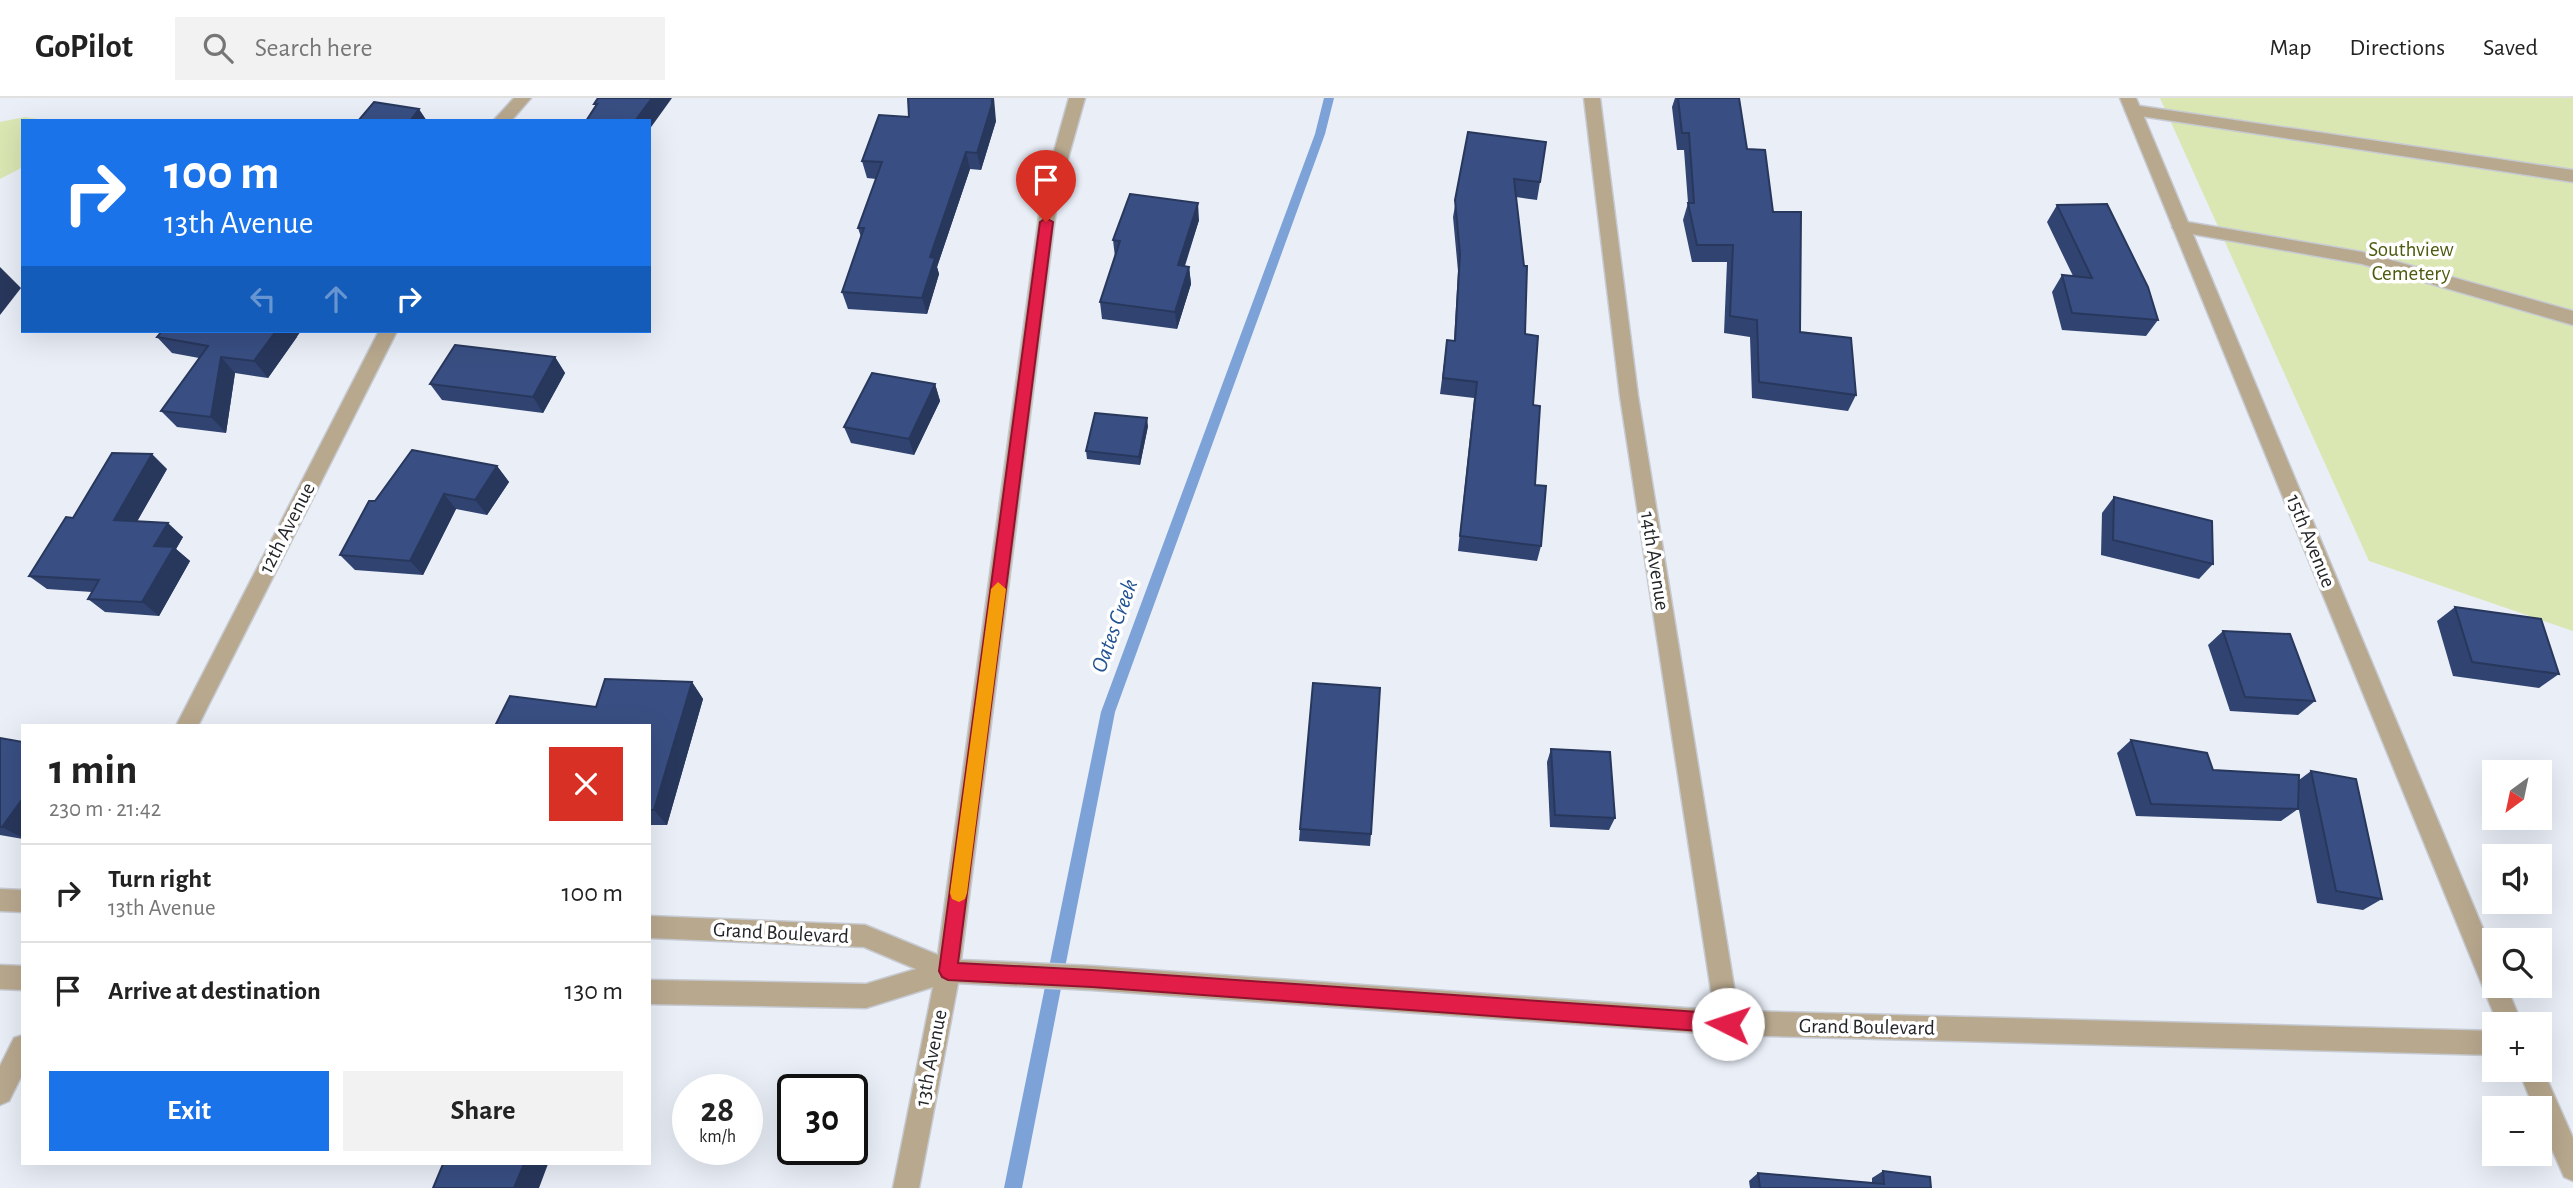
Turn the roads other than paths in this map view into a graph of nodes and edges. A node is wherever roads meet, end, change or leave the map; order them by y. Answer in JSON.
{"nodes":[{"id":1,"x":523,"y":98,"type":"edge"},
{"id":2,"x":1077,"y":98,"type":"edge"},
{"id":3,"x":1592,"y":98,"type":"edge"},
{"id":4,"x":2131,"y":104,"type":"edge"},
{"id":5,"x":503,"y":119,"type":"edge"},
{"id":6,"x":2573,"y":176,"type":"edge"},
{"id":7,"x":2181,"y":227,"type":"junction"},
{"id":8,"x":2573,"y":318,"type":"edge"},
{"id":9,"x":387,"y":333,"type":"edge"},
{"id":10,"x":188,"y":724,"type":"edge"},
{"id":11,"x":0,"y":901,"type":"edge"},
{"id":12,"x":21,"y":901,"type":"edge"},
{"id":13,"x":651,"y":927,"type":"edge"},
{"id":14,"x":2482,"y":956,"type":"edge"},
{"id":15,"x":948,"y":971,"type":"junction"},
{"id":16,"x":0,"y":977,"type":"edge"},
{"id":17,"x":21,"y":978,"type":"edge"},
{"id":18,"x":651,"y":992,"type":"edge"},
{"id":19,"x":1728,"y":1024,"type":"junction"},
{"id":20,"x":2482,"y":1043,"type":"edge"},
{"id":21,"x":21,"y":1051,"type":"edge"},
{"id":22,"x":2536,"y":1082,"type":"edge"},
{"id":23,"x":0,"y":1092,"type":"edge"},
{"id":24,"x":2573,"y":1168,"type":"edge"},
{"id":25,"x":906,"y":1188,"type":"edge"}],
"edges":[{"from":1,"to":5,"type":"street"},
{"from":2,"to":15,"type":"street","name":"13th Avenue"},
{"from":3,"to":19,"type":"street","name":"14th Avenue"},
{"from":4,"to":6,"type":"street"},
{"from":4,"to":7,"type":"street","name":"15th Avenue"},
{"from":7,"to":8,"type":"street"},
{"from":7,"to":14,"type":"street","name":"15th Avenue"},
{"from":9,"to":10,"type":"street","name":"12th Avenue"},
{"from":11,"to":12,"type":"street"},
{"from":13,"to":15,"type":"street","name":"Grand Boulevard"},
{"from":15,"to":18,"type":"street","name":"Grand Boulevard"},
{"from":15,"to":19,"type":"street","name":"Grand Boulevard"},
{"from":15,"to":25,"type":"street","name":"13th Avenue"},
{"from":16,"to":17,"type":"street"},
{"from":19,"to":20,"type":"street","name":"Grand Boulevard"},
{"from":21,"to":23,"type":"street"},
{"from":22,"to":24,"type":"street"}]}
